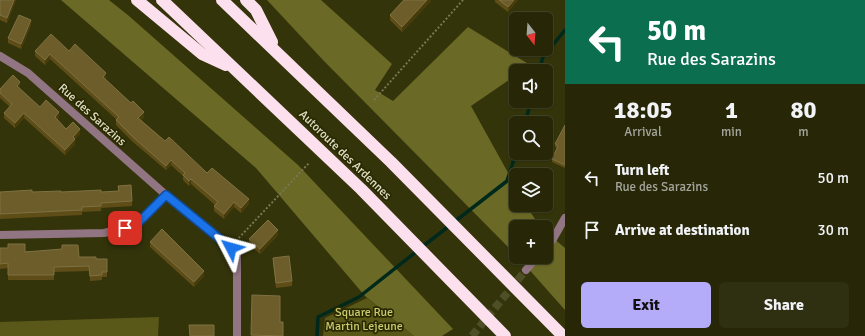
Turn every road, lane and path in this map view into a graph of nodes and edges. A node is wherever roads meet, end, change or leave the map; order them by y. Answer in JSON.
{"nodes":[{"id":1,"x":137,"y":0,"type":"edge"},
{"id":2,"x":162,"y":0,"type":"edge"},
{"id":3,"x":222,"y":0,"type":"edge"},
{"id":4,"x":246,"y":0,"type":"edge"},
{"id":5,"x":463,"y":0,"type":"edge"},
{"id":6,"x":275,"y":49,"type":"junction"},
{"id":7,"x":0,"y":56,"type":"edge"},
{"id":8,"x":238,"y":71,"type":"junction"},
{"id":9,"x":374,"y":100,"type":"dead end"},
{"id":10,"x":309,"y":163,"type":"dead end"},
{"id":11,"x":166,"y":195,"type":"junction"},
{"id":12,"x":565,"y":218,"type":"edge"},
{"id":13,"x":0,"y":235,"type":"edge"},
{"id":14,"x":553,"y":239,"type":"edge"},
{"id":15,"x":230,"y":247,"type":"junction"},
{"id":16,"x":531,"y":264,"type":"edge"},
{"id":17,"x":526,"y":270,"type":"tunnel mouth"},
{"id":18,"x":237,"y":336,"type":"edge"},
{"id":19,"x":505,"y":336,"type":"edge"},
{"id":20,"x":563,"y":336,"type":"edge"}],
"edges":[{"from":1,"to":8,"type":"highway"},
{"from":2,"to":8,"type":"highway","name":"Autoroute des Ardennes"},
{"from":3,"to":6,"type":"highway"},
{"from":4,"to":6,"type":"highway"},
{"from":5,"to":9,"type":"path"},
{"from":6,"to":20,"type":"highway"},
{"from":7,"to":11,"type":"street","name":"Rue des Sarazins"},
{"from":8,"to":19,"type":"highway","name":"Autoroute des Ardennes"},
{"from":10,"to":15,"type":"path"},
{"from":11,"to":13,"type":"street"},
{"from":11,"to":15,"type":"street","name":"Rue des Sarazins"},
{"from":12,"to":14,"type":"street"},
{"from":15,"to":18,"type":"street","name":"Rue des Sarazins"},
{"from":16,"to":17,"type":"street"}]}
